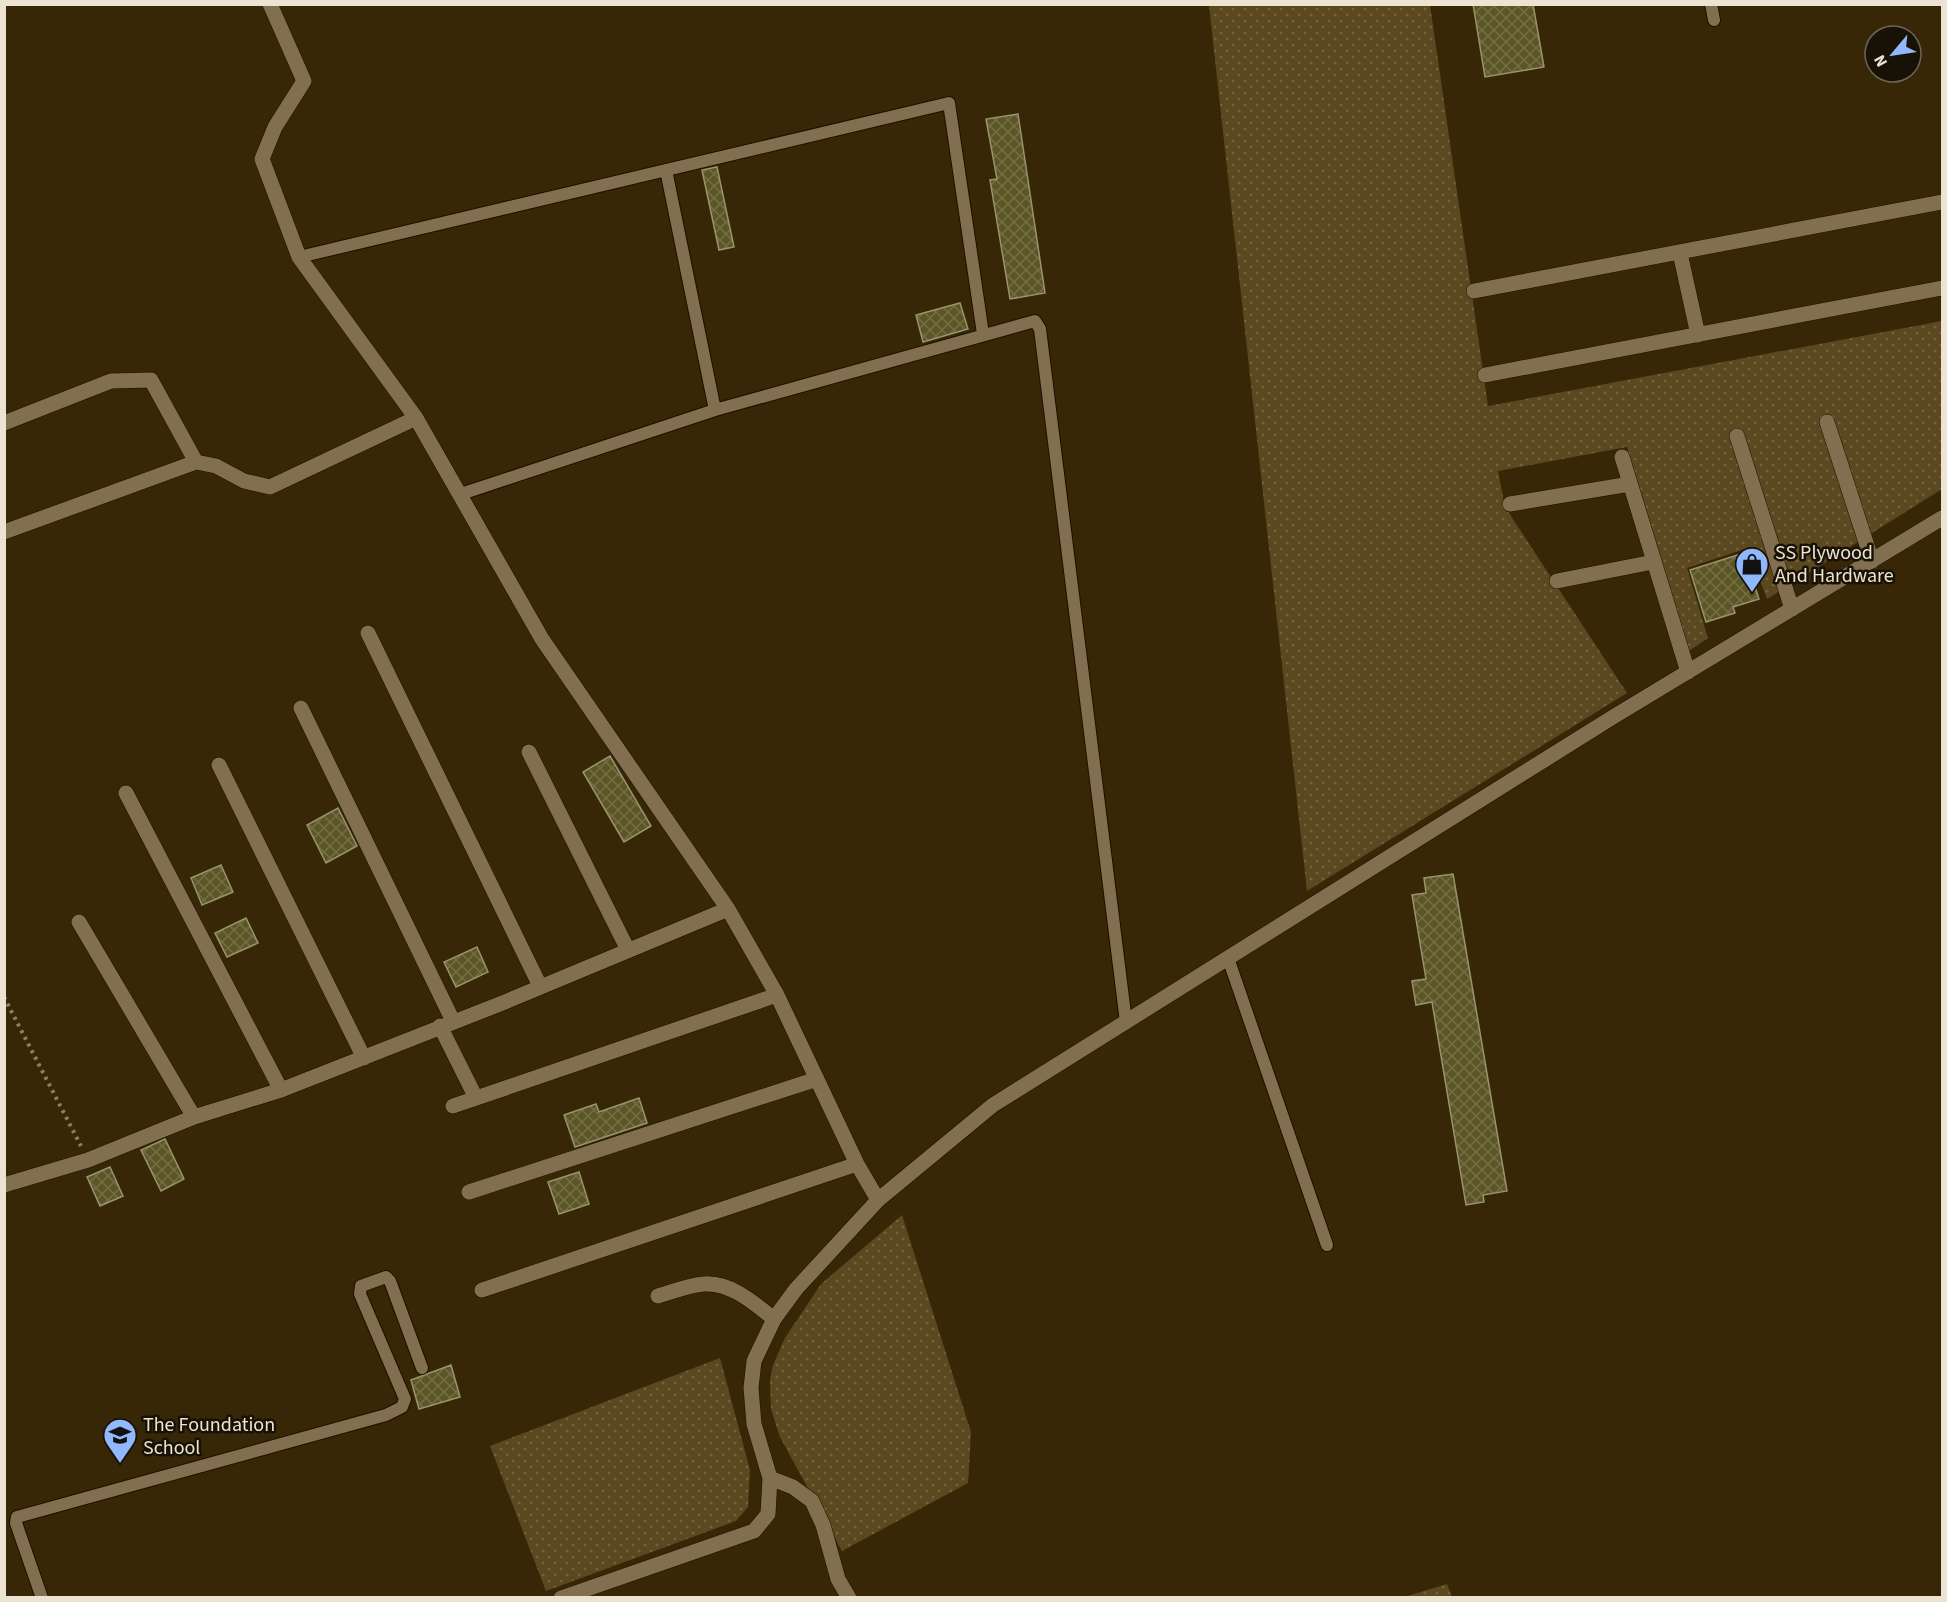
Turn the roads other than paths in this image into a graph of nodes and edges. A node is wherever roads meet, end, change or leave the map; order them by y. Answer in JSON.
{"nodes":[{"id":1,"x":270,"y":4,"type":"edge"},
{"id":2,"x":1711,"y":4,"type":"edge"},
{"id":3,"x":1714,"y":20,"type":"dead end"},
{"id":4,"x":666,"y":170,"type":"junction"},
{"id":5,"x":1942,"y":202,"type":"edge"},
{"id":6,"x":1680,"y":253,"type":"junction"},
{"id":7,"x":299,"y":257,"type":"junction"},
{"id":8,"x":1942,"y":288,"type":"edge"},
{"id":9,"x":1474,"y":291,"type":"dead end"},
{"id":10,"x":983,"y":334,"type":"junction"},
{"id":11,"x":1698,"y":334,"type":"junction"},
{"id":12,"x":1485,"y":375,"type":"dead end"},
{"id":13,"x":715,"y":410,"type":"junction"},
{"id":14,"x":416,"y":418,"type":"junction"},
{"id":15,"x":1827,"y":422,"type":"dead end"},
{"id":16,"x":4,"y":423,"type":"edge"},
{"id":17,"x":1737,"y":436,"type":"dead end"},
{"id":18,"x":1622,"y":457,"type":"dead end"},
{"id":19,"x":196,"y":462,"type":"junction"},
{"id":20,"x":1630,"y":484,"type":"junction"},
{"id":21,"x":461,"y":494,"type":"junction"},
{"id":22,"x":1510,"y":504,"type":"dead end"},
{"id":23,"x":1942,"y":518,"type":"edge"},
{"id":24,"x":4,"y":532,"type":"edge"},
{"id":25,"x":1872,"y":561,"type":"junction"},
{"id":26,"x":1653,"y":562,"type":"junction"},
{"id":27,"x":1557,"y":581,"type":"dead end"},
{"id":28,"x":1792,"y":609,"type":"junction"},
{"id":29,"x":368,"y":633,"type":"dead end"},
{"id":30,"x":1688,"y":672,"type":"junction"},
{"id":31,"x":301,"y":708,"type":"dead end"},
{"id":32,"x":529,"y":752,"type":"dead end"},
{"id":33,"x":219,"y":765,"type":"dead end"},
{"id":34,"x":126,"y":793,"type":"dead end"},
{"id":35,"x":728,"y":909,"type":"junction"},
{"id":36,"x":79,"y":922,"type":"dead end"},
{"id":37,"x":628,"y":950,"type":"junction"},
{"id":38,"x":1228,"y":958,"type":"junction"},
{"id":39,"x":540,"y":986,"type":"junction"},
{"id":40,"x":777,"y":995,"type":"junction"},
{"id":41,"x":1126,"y":1022,"type":"junction"},
{"id":42,"x":447,"y":1023,"type":"junction"},
{"id":43,"x":364,"y":1058,"type":"junction"},
{"id":44,"x":817,"y":1079,"type":"junction"},
{"id":45,"x":281,"y":1090,"type":"junction"},
{"id":46,"x":476,"y":1098,"type":"junction"},
{"id":47,"x":453,"y":1106,"type":"dead end"},
{"id":48,"x":194,"y":1117,"type":"junction"},
{"id":49,"x":857,"y":1164,"type":"junction"},
{"id":50,"x":4,"y":1185,"type":"edge"},
{"id":51,"x":469,"y":1192,"type":"dead end"},
{"id":52,"x":878,"y":1200,"type":"junction"},
{"id":53,"x":1327,"y":1245,"type":"dead end"},
{"id":54,"x":482,"y":1290,"type":"dead end"},
{"id":55,"x":658,"y":1296,"type":"dead end"},
{"id":56,"x":774,"y":1319,"type":"junction"},
{"id":57,"x":422,"y":1368,"type":"dead end"},
{"id":58,"x":770,"y":1478,"type":"junction"},
{"id":59,"x":42,"y":1598,"type":"edge"},
{"id":60,"x":561,"y":1598,"type":"edge"},
{"id":61,"x":849,"y":1598,"type":"edge"}],
"edges":[{"from":1,"to":7,"type":"street"},
{"from":2,"to":3,"type":"lane"},
{"from":4,"to":7,"type":"lane"},
{"from":4,"to":10,"type":"lane"},
{"from":4,"to":13,"type":"lane"},
{"from":5,"to":6,"type":"street"},
{"from":6,"to":9,"type":"street"},
{"from":6,"to":11,"type":"street"},
{"from":7,"to":14,"type":"street"},
{"from":8,"to":11,"type":"street"},
{"from":10,"to":13,"type":"lane"},
{"from":10,"to":41,"type":"lane"},
{"from":11,"to":12,"type":"street"},
{"from":13,"to":21,"type":"lane"},
{"from":14,"to":19,"type":"street"},
{"from":14,"to":21,"type":"street"},
{"from":15,"to":25,"type":"street"},
{"from":16,"to":19,"type":"street"},
{"from":17,"to":28,"type":"street"},
{"from":18,"to":20,"type":"street"},
{"from":19,"to":24,"type":"street"},
{"from":20,"to":22,"type":"street"},
{"from":20,"to":26,"type":"street"},
{"from":21,"to":35,"type":"street"},
{"from":23,"to":25,"type":"street"},
{"from":25,"to":28,"type":"street"},
{"from":26,"to":27,"type":"street"},
{"from":26,"to":30,"type":"street"},
{"from":28,"to":30,"type":"street"},
{"from":29,"to":39,"type":"street"},
{"from":30,"to":38,"type":"street"},
{"from":31,"to":42,"type":"street"},
{"from":32,"to":37,"type":"street"},
{"from":33,"to":43,"type":"street"},
{"from":34,"to":45,"type":"street"},
{"from":35,"to":37,"type":"street"},
{"from":35,"to":40,"type":"street"},
{"from":36,"to":48,"type":"street"},
{"from":37,"to":39,"type":"street"},
{"from":38,"to":41,"type":"street"},
{"from":38,"to":53,"type":"lane"},
{"from":39,"to":42,"type":"street"},
{"from":40,"to":44,"type":"street"},
{"from":40,"to":46,"type":"street"},
{"from":41,"to":52,"type":"street"},
{"from":42,"to":43,"type":"street"},
{"from":42,"to":46,"type":"street"},
{"from":43,"to":45,"type":"street"},
{"from":44,"to":49,"type":"street"},
{"from":44,"to":51,"type":"street"},
{"from":45,"to":48,"type":"street"},
{"from":46,"to":47,"type":"street"},
{"from":48,"to":50,"type":"street"},
{"from":49,"to":52,"type":"street"},
{"from":49,"to":54,"type":"street"},
{"from":52,"to":56,"type":"street"},
{"from":55,"to":56,"type":"street"},
{"from":56,"to":58,"type":"street"},
{"from":57,"to":59,"type":"lane"},
{"from":58,"to":60,"type":"street"},
{"from":58,"to":61,"type":"street"}]}
